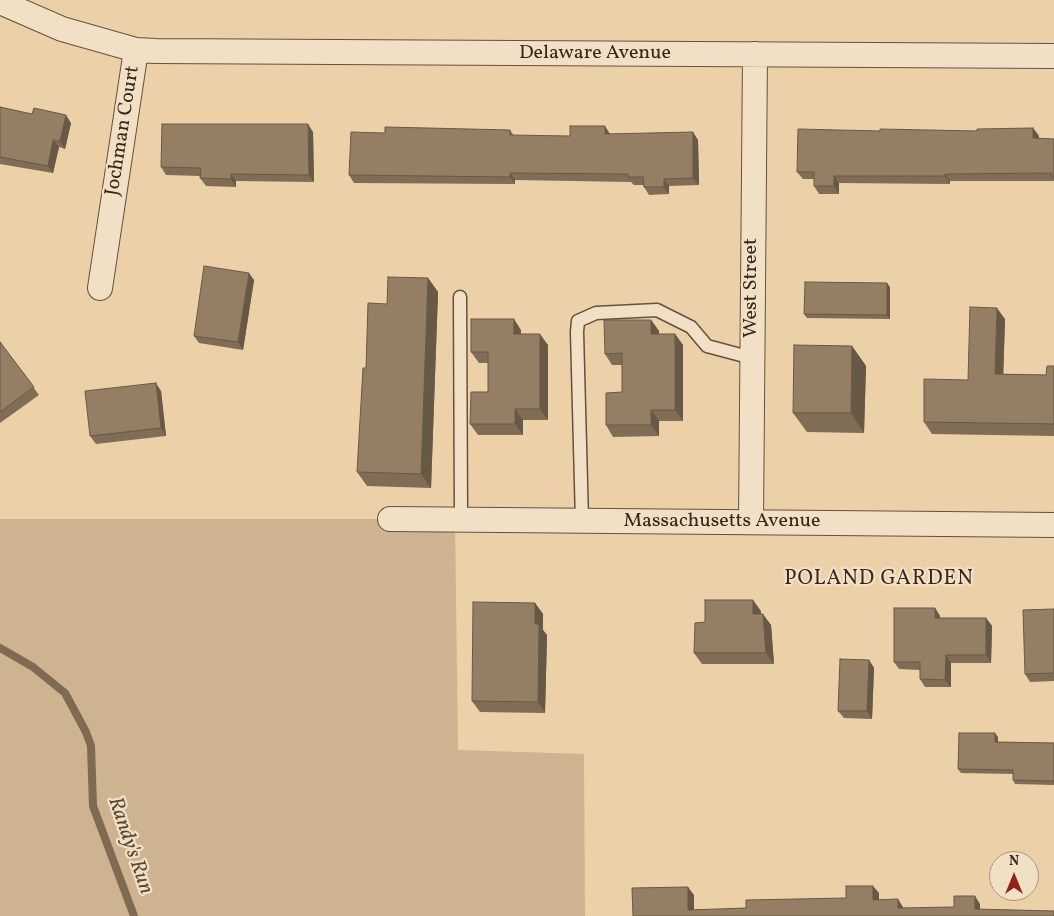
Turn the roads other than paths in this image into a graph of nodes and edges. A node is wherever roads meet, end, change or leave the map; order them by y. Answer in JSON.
{"nodes":[{"id":1,"x":0,"y":2,"type":"edge"},
{"id":2,"x":136,"y":50,"type":"junction"},
{"id":3,"x":754,"y":54,"type":"junction"},
{"id":4,"x":1054,"y":56,"type":"edge"},
{"id":5,"x":100,"y":288,"type":"dead end"},
{"id":6,"x":460,"y":297,"type":"dead end"},
{"id":7,"x":752,"y":358,"type":"junction"},
{"id":8,"x":390,"y":519,"type":"dead end"},
{"id":9,"x":461,"y":519,"type":"junction"},
{"id":10,"x":582,"y":520,"type":"junction"},
{"id":11,"x":751,"y":522,"type":"junction"},
{"id":12,"x":1054,"y":525,"type":"edge"}],
"edges":[{"from":1,"to":2,"type":"street","name":"Jochman Court"},
{"from":2,"to":3,"type":"street","name":"Delaware Avenue"},
{"from":2,"to":5,"type":"street","name":"Jochman Court"},
{"from":3,"to":4,"type":"street","name":"Delaware Avenue"},
{"from":3,"to":7,"type":"street","name":"West Street"},
{"from":6,"to":9,"type":"lane"},
{"from":7,"to":10,"type":"lane"},
{"from":7,"to":11,"type":"street","name":"West Street"},
{"from":8,"to":9,"type":"street","name":"Massachusetts Avenue"},
{"from":9,"to":10,"type":"street","name":"Massachusetts Avenue"},
{"from":10,"to":11,"type":"street","name":"Massachusetts Avenue"},
{"from":11,"to":12,"type":"street","name":"Massachusetts Avenue"}]}
